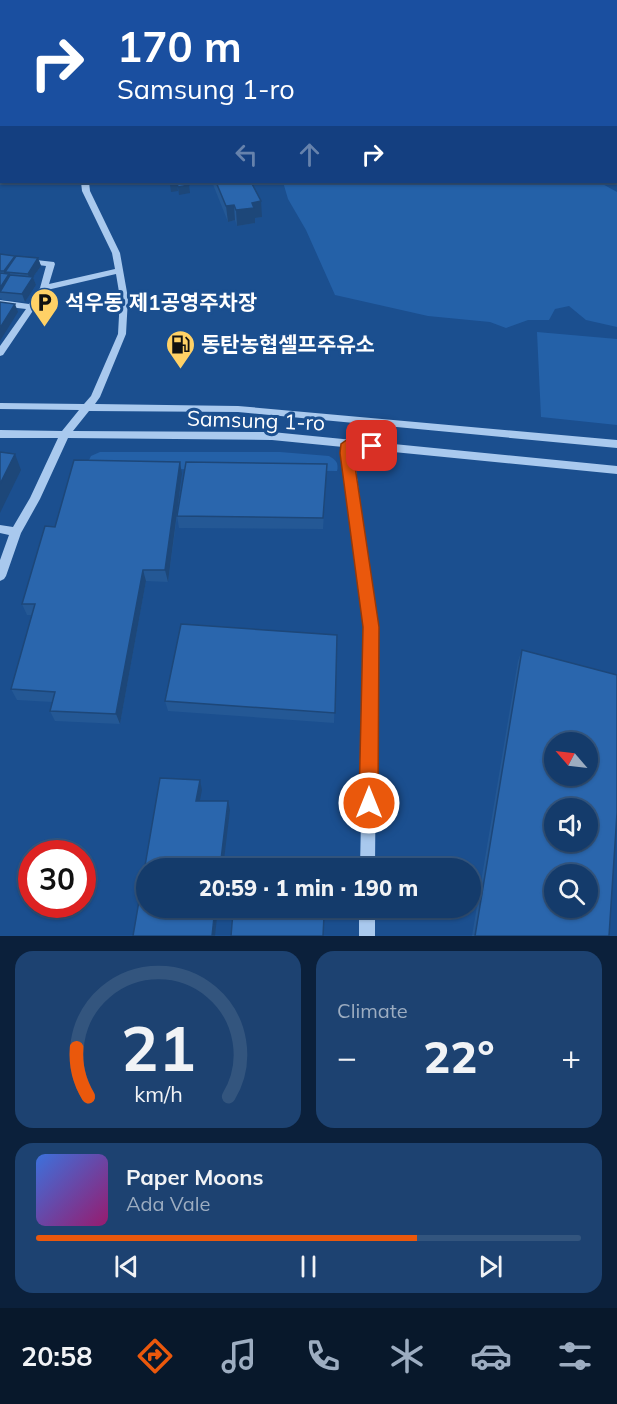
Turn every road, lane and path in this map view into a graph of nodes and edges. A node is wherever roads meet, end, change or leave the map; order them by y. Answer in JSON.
{"nodes":[{"id":1,"x":85,"y":183,"type":"edge"},
{"id":2,"x":0,"y":258,"type":"edge"},
{"id":3,"x":118,"y":272,"type":"junction"},
{"id":4,"x":44,"y":288,"type":"junction"},
{"id":5,"x":0,"y":303,"type":"edge"},
{"id":6,"x":32,"y":307,"type":"junction"},
{"id":7,"x":0,"y":353,"type":"edge"},
{"id":8,"x":0,"y":406,"type":"edge"},
{"id":9,"x":89,"y":406,"type":"junction"},
{"id":10,"x":0,"y":434,"type":"edge"},
{"id":11,"x":64,"y":435,"type":"junction"},
{"id":12,"x":348,"y":444,"type":"junction"},
{"id":13,"x":617,"y":444,"type":"edge"},
{"id":14,"x":617,"y":470,"type":"edge"},
{"id":15,"x":0,"y":530,"type":"edge"},
{"id":16,"x":15,"y":532,"type":"junction"},
{"id":17,"x":0,"y":576,"type":"edge"},
{"id":18,"x":368,"y":858,"type":"edge"},
{"id":19,"x":368,"y":918,"type":"edge"},
{"id":20,"x":367,"y":936,"type":"edge"}],
"edges":[{"from":1,"to":3,"type":"street"},
{"from":2,"to":4,"type":"street"},
{"from":3,"to":4,"type":"street"},
{"from":3,"to":9,"type":"street"},
{"from":4,"to":6,"type":"street"},
{"from":5,"to":6,"type":"street"},
{"from":6,"to":7,"type":"street"},
{"from":8,"to":9,"type":"street","name":"Samsung 1-ro"},
{"from":9,"to":11,"type":"street"},
{"from":9,"to":13,"type":"street","name":"Samsung 1-ro"},
{"from":10,"to":11,"type":"street","name":"Samsung 1-ro"},
{"from":11,"to":12,"type":"street","name":"Samsung 1-ro"},
{"from":11,"to":16,"type":"street"},
{"from":12,"to":14,"type":"street","name":"Samsung 1-ro"},
{"from":12,"to":18,"type":"street"},
{"from":15,"to":16,"type":"street"},
{"from":16,"to":17,"type":"street"},
{"from":19,"to":20,"type":"street"}]}
